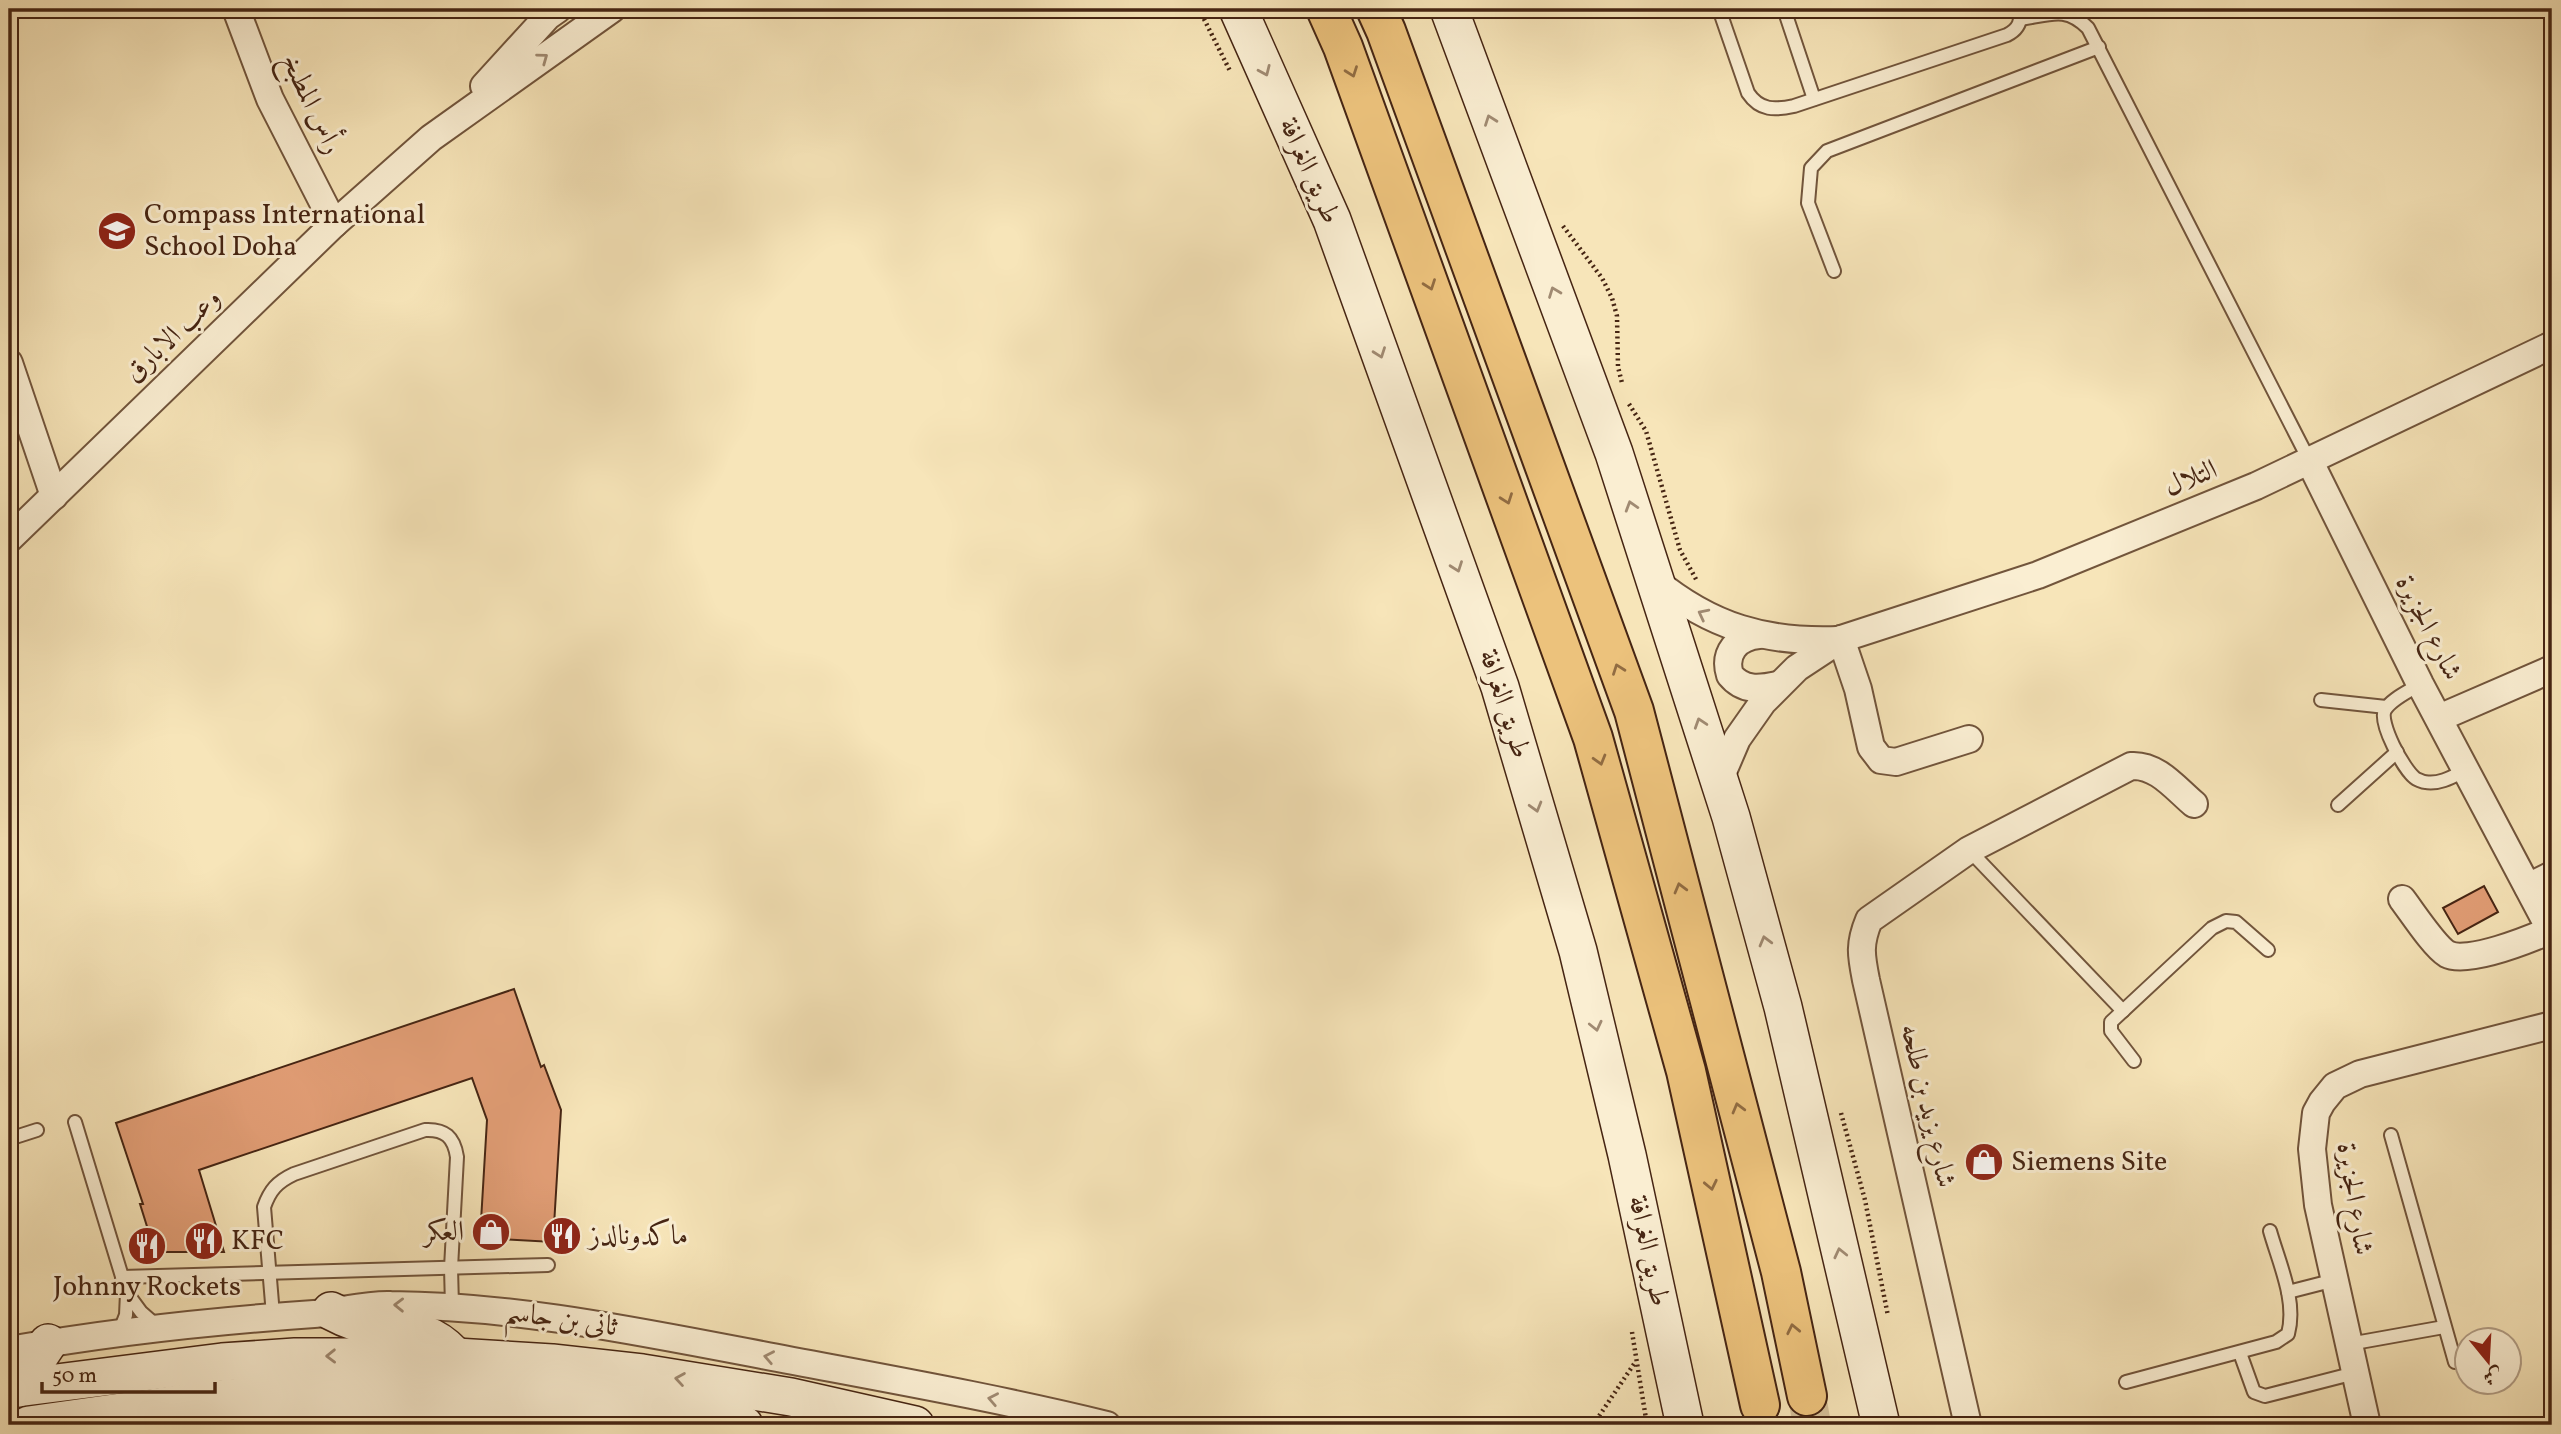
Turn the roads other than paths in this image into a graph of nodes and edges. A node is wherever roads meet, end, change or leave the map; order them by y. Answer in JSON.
{"nodes":[{"id":1,"x":236,"y":9,"type":"edge"},
{"id":2,"x":558,"y":9,"type":"edge"},
{"id":3,"x":611,"y":9,"type":"edge"},
{"id":4,"x":1238,"y":9,"type":"edge"},
{"id":5,"x":1326,"y":9,"type":"edge"},
{"id":6,"x":1376,"y":9,"type":"edge"},
{"id":7,"x":1448,"y":9,"type":"edge"},
{"id":8,"x":1719,"y":9,"type":"edge"},
{"id":9,"x":1784,"y":9,"type":"edge"},
{"id":10,"x":2020,"y":14,"type":"edge"},
{"id":11,"x":2099,"y":47,"type":"junction"},
{"id":12,"x":1814,"y":99,"type":"junction"},
{"id":13,"x":447,"y":126,"type":"junction"},
{"id":14,"x":334,"y":224,"type":"junction"},
{"id":15,"x":1834,"y":271,"type":"dead end"},
{"id":16,"x":2552,"y":345,"type":"edge"},
{"id":17,"x":9,"y":363,"type":"edge"},
{"id":18,"x":2310,"y":462,"type":"junction"},
{"id":19,"x":54,"y":496,"type":"junction"},
{"id":20,"x":9,"y":538,"type":"edge"},
{"id":21,"x":1654,"y":580,"type":"junction"},
{"id":22,"x":1759,"y":635,"type":"junction"},
{"id":23,"x":1840,"y":639,"type":"junction"},
{"id":24,"x":2552,"y":669,"type":"edge"},
{"id":25,"x":2420,"y":684,"type":"junction"},
{"id":26,"x":1778,"y":685,"type":"junction"},
{"id":27,"x":2321,"y":700,"type":"dead end"},
{"id":28,"x":2386,"y":707,"type":"junction"},
{"id":29,"x":2438,"y":718,"type":"junction"},
{"id":30,"x":1969,"y":738,"type":"dead end"},
{"id":31,"x":2397,"y":752,"type":"junction"},
{"id":32,"x":2466,"y":770,"type":"junction"},
{"id":33,"x":1719,"y":781,"type":"junction"},
{"id":34,"x":2194,"y":804,"type":"dead end"},
{"id":35,"x":2338,"y":805,"type":"dead end"},
{"id":36,"x":1969,"y":850,"type":"junction"},
{"id":37,"x":2552,"y":875,"type":"edge"},
{"id":38,"x":2528,"y":887,"type":"junction"},
{"id":39,"x":2402,"y":899,"type":"dead end"},
{"id":40,"x":2552,"y":931,"type":"edge"},
{"id":41,"x":2268,"y":950,"type":"dead end"},
{"id":42,"x":2123,"y":1011,"type":"junction"},
{"id":43,"x":2552,"y":1026,"type":"edge"},
{"id":44,"x":2134,"y":1061,"type":"dead end"},
{"id":45,"x":75,"y":1122,"type":"dead end"},
{"id":46,"x":37,"y":1130,"type":"dead end"},
{"id":47,"x":2391,"y":1135,"type":"dead end"},
{"id":48,"x":9,"y":1139,"type":"edge"},
{"id":49,"x":2270,"y":1231,"type":"dead end"},
{"id":50,"x":548,"y":1265,"type":"dead end"},
{"id":51,"x":451,"y":1268,"type":"junction"},
{"id":52,"x":268,"y":1273,"type":"junction"},
{"id":53,"x":122,"y":1277,"type":"junction"},
{"id":54,"x":2335,"y":1280,"type":"junction"},
{"id":55,"x":2288,"y":1292,"type":"junction"},
{"id":56,"x":127,"y":1293,"type":"junction"},
{"id":57,"x":452,"y":1307,"type":"junction"},
{"id":58,"x":331,"y":1311,"type":"junction"},
{"id":59,"x":273,"y":1315,"type":"junction"},
{"id":60,"x":159,"y":1327,"type":"junction"},
{"id":61,"x":2444,"y":1327,"type":"junction"},
{"id":62,"x":119,"y":1333,"type":"junction"},
{"id":63,"x":48,"y":1343,"type":"junction"},
{"id":64,"x":2350,"y":1345,"type":"junction"},
{"id":65,"x":9,"y":1350,"type":"edge"},
{"id":66,"x":2452,"y":1352,"type":"edge"},
{"id":67,"x":2240,"y":1353,"type":"junction"},
{"id":68,"x":456,"y":1357,"type":"junction"},
{"id":69,"x":1869,"y":1367,"type":"junction"},
{"id":70,"x":1675,"y":1371,"type":"junction"},
{"id":71,"x":2356,"y":1373,"type":"junction"},
{"id":72,"x":2126,"y":1382,"type":"dead end"},
{"id":73,"x":13,"y":1388,"type":"edge"},
{"id":74,"x":335,"y":1389,"type":"junction"},
{"id":75,"x":1807,"y":1396,"type":"tunnel mouth"},
{"id":76,"x":1760,"y":1405,"type":"dead end"},
{"id":77,"x":260,"y":1423,"type":"junction"},
{"id":78,"x":29,"y":1425,"type":"edge"},
{"id":79,"x":180,"y":1425,"type":"edge"},
{"id":80,"x":625,"y":1425,"type":"edge"},
{"id":81,"x":744,"y":1425,"type":"edge"},
{"id":82,"x":915,"y":1425,"type":"edge"},
{"id":83,"x":1107,"y":1425,"type":"edge"},
{"id":84,"x":1677,"y":1425,"type":"edge"},
{"id":85,"x":1685,"y":1425,"type":"edge"},
{"id":86,"x":1697,"y":1425,"type":"edge"},
{"id":87,"x":1866,"y":1425,"type":"edge"},
{"id":88,"x":1881,"y":1425,"type":"edge"},
{"id":89,"x":1968,"y":1425,"type":"edge"},
{"id":90,"x":2367,"y":1425,"type":"edge"}],
"edges":[{"from":1,"to":14,"type":"street","name":"رأس المطبخ"},
{"from":2,"to":13,"type":"street","name":"وعب الابارق"},
{"from":13,"to":3,"type":"street","name":"وعب الابارق","one_way":true},
{"from":4,"to":70,"type":"main road","name":"طريق الغرافة","one_way":true},
{"from":5,"to":76,"type":"highway","one_way":true},
{"from":75,"to":6,"type":"highway","one_way":true},
{"from":21,"to":7,"type":"main road","one_way":true},
{"from":8,"to":12,"type":"lane"},
{"from":9,"to":12,"type":"lane"},
{"from":10,"to":11,"type":"lane"},
{"from":10,"to":12,"type":"lane"},
{"from":11,"to":15,"type":"lane"},
{"from":11,"to":18,"type":"lane"},
{"from":13,"to":14,"type":"street","name":"وعب الابارق"},
{"from":14,"to":19,"type":"street","name":"وعب الابارق"},
{"from":16,"to":18,"type":"street","name":"التلال"},
{"from":17,"to":19,"type":"street"},
{"from":18,"to":23,"type":"street","name":"التلال"},
{"from":18,"to":25,"type":"street","name":"شارع الجزيرة"},
{"from":19,"to":20,"type":"street","name":"وعب الابارق"},
{"from":22,"to":21,"type":"street","one_way":true},
{"from":33,"to":21,"type":"main road","one_way":true},
{"from":22,"to":23,"type":"street"},
{"from":22,"to":26,"type":"street"},
{"from":23,"to":26,"type":"street"},
{"from":23,"to":30,"type":"street"},
{"from":24,"to":29,"type":"street"},
{"from":25,"to":28,"type":"lane"},
{"from":25,"to":29,"type":"street","name":"شارع الجزيرة"},
{"from":26,"to":33,"type":"street"},
{"from":27,"to":28,"type":"lane"},
{"from":28,"to":31,"type":"lane"},
{"from":29,"to":32,"type":"street","name":"شارع الجزيرة"},
{"from":31,"to":32,"type":"lane"},
{"from":31,"to":35,"type":"lane"},
{"from":32,"to":38,"type":"street","name":"شارع الجزيرة"},
{"from":69,"to":33,"type":"main road","one_way":true},
{"from":34,"to":36,"type":"street","name":"شارع يزيد بن طلحه"},
{"from":36,"to":42,"type":"lane"},
{"from":36,"to":89,"type":"street","name":"شارع يزيد بن طلحه"},
{"from":37,"to":38,"type":"street"},
{"from":38,"to":40,"type":"street","name":"شارع الجزيرة"},
{"from":39,"to":40,"type":"street"},
{"from":41,"to":42,"type":"lane"},
{"from":42,"to":44,"type":"lane"},
{"from":43,"to":54,"type":"street","name":"شارع الجزيرة"},
{"from":45,"to":53,"type":"lane"},
{"from":46,"to":48,"type":"lane"},
{"from":47,"to":61,"type":"lane"},
{"from":49,"to":55,"type":"lane"},
{"from":50,"to":51,"type":"lane"},
{"from":51,"to":52,"type":"lane"},
{"from":51,"to":52,"type":"lane"},
{"from":51,"to":57,"type":"lane"},
{"from":52,"to":53,"type":"lane"},
{"from":52,"to":59,"type":"lane"},
{"from":53,"to":56,"type":"lane"},
{"from":54,"to":55,"type":"lane"},
{"from":54,"to":64,"type":"street","name":"شارع الجزيرة"},
{"from":55,"to":67,"type":"lane"},
{"from":56,"to":60,"type":"lane"},
{"from":56,"to":62,"type":"lane"},
{"from":57,"to":58,"type":"street","name":"ثانى بن جاسم","one_way":true},
{"from":83,"to":57,"type":"street","name":"ثانى بن جاسم","one_way":true},
{"from":58,"to":59,"type":"street","name":"ثانى بن جاسم"},
{"from":58,"to":68,"type":"main road"},
{"from":59,"to":60,"type":"street","name":"ثانى بن جاسم"},
{"from":60,"to":62,"type":"street","name":"ثانى بن جاسم"},
{"from":61,"to":64,"type":"lane"},
{"from":61,"to":66,"type":"lane"},
{"from":62,"to":63,"type":"street","name":"ثانى بن جاسم"},
{"from":63,"to":65,"type":"street","name":"ثانى بن جاسم"},
{"from":63,"to":73,"type":"main road"},
{"from":64,"to":71,"type":"street","name":"شارع الجزيرة"},
{"from":67,"to":71,"type":"lane"},
{"from":67,"to":72,"type":"lane"},
{"from":68,"to":73,"type":"main road","name":"ثانى بن جاسم","one_way":true},
{"from":82,"to":68,"type":"main road","name":"ثانى بن جاسم","one_way":true},
{"from":69,"to":87,"type":"main road"},
{"from":69,"to":88,"type":"main road"},
{"from":70,"to":84,"type":"main road"},
{"from":70,"to":85,"type":"main road","name":"طريق الغرافة"},
{"from":70,"to":86,"type":"main road"},
{"from":71,"to":90,"type":"street","name":"شارع الجزيرة"},
{"from":74,"to":77,"type":"main road"},
{"from":74,"to":78,"type":"main road"},
{"from":74,"to":81,"type":"main road"},
{"from":77,"to":79,"type":"street"},
{"from":77,"to":80,"type":"street"}]}
